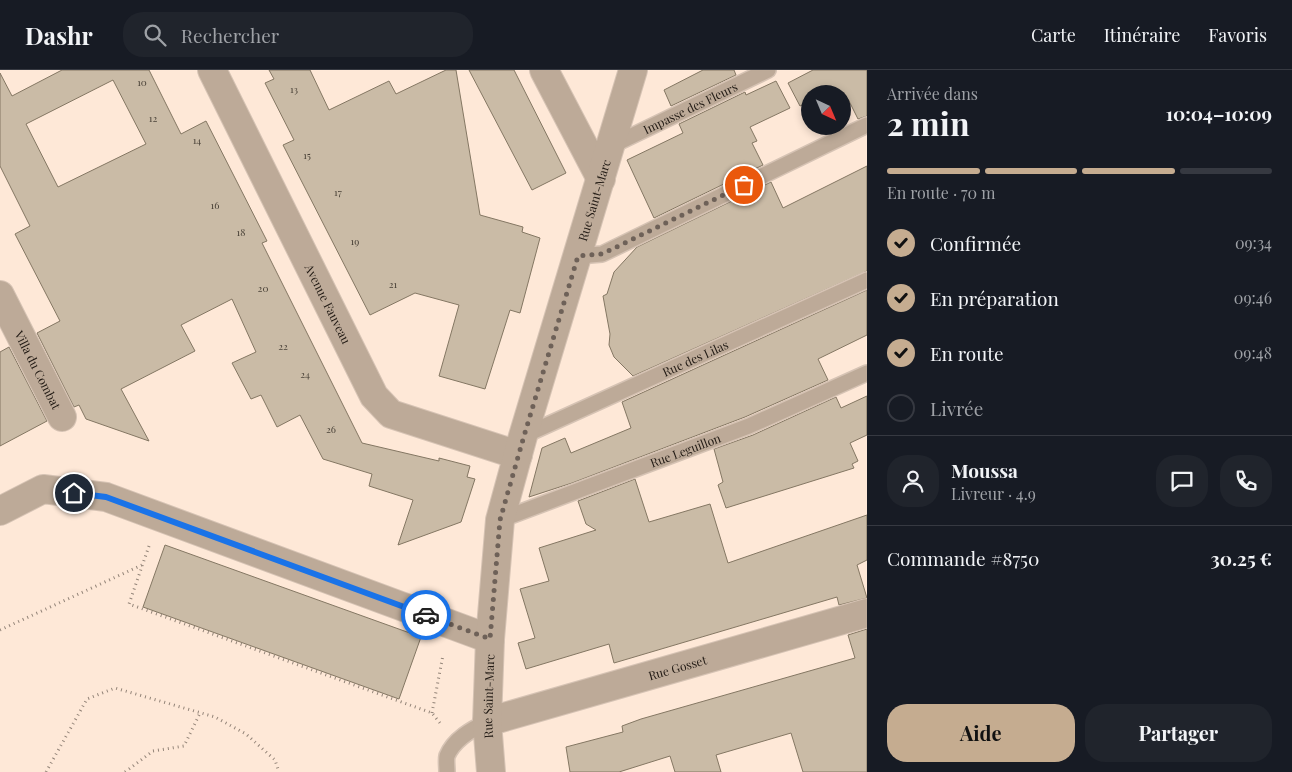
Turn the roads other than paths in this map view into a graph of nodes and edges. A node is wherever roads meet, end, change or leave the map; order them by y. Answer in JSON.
{"nodes":[{"id":1,"x":212,"y":70,"type":"edge"},
{"id":2,"x":544,"y":70,"type":"edge"},
{"id":3,"x":633,"y":70,"type":"edge"},
{"id":4,"x":768,"y":70,"type":"edge"},
{"id":5,"x":867,"y":125,"type":"edge"},
{"id":6,"x":611,"y":146,"type":"junction"},
{"id":7,"x":601,"y":179,"type":"junction"},
{"id":8,"x":578,"y":256,"type":"junction"},
{"id":9,"x":867,"y":280,"type":"edge"},
{"id":10,"x":0,"y":295,"type":"edge"},
{"id":11,"x":867,"y":373,"type":"edge"},
{"id":12,"x":62,"y":417,"type":"dead end"},
{"id":13,"x":521,"y":446,"type":"junction"},
{"id":14,"x":0,"y":511,"type":"edge"},
{"id":15,"x":500,"y":520,"type":"junction"},
{"id":16,"x":867,"y":613,"type":"edge"},
{"id":17,"x":490,"y":639,"type":"junction"},
{"id":18,"x":487,"y":722,"type":"junction"},
{"id":19,"x":448,"y":772,"type":"edge"},
{"id":20,"x":491,"y":772,"type":"edge"}],
"edges":[{"from":1,"to":13,"type":"street","name":"Avenue Fauveau"},
{"from":2,"to":7,"type":"street"},
{"from":3,"to":6,"type":"street","name":"Rue Saint-Marc"},
{"from":4,"to":6,"type":"lane","name":"Impasse des Fleurs"},
{"from":5,"to":8,"type":"lane"},
{"from":6,"to":7,"type":"street","name":"Rue Saint-Marc"},
{"from":7,"to":8,"type":"street","name":"Rue Saint-Marc"},
{"from":8,"to":13,"type":"street","name":"Rue Saint-Marc"},
{"from":9,"to":13,"type":"lane","name":"Rue des Lilas"},
{"from":10,"to":12,"type":"street","name":"Villa du Combat"},
{"from":11,"to":15,"type":"lane","name":"Rue Leguillon"},
{"from":13,"to":15,"type":"street","name":"Rue Saint-Marc"},
{"from":14,"to":17,"type":"street"},
{"from":15,"to":17,"type":"street","name":"Rue Saint-Marc"},
{"from":16,"to":18,"type":"street","name":"Rue Gosset"},
{"from":17,"to":18,"type":"street","name":"Rue Saint-Marc"},
{"from":18,"to":19,"type":"lane"},
{"from":18,"to":20,"type":"street","name":"Rue Saint-Marc"}]}
